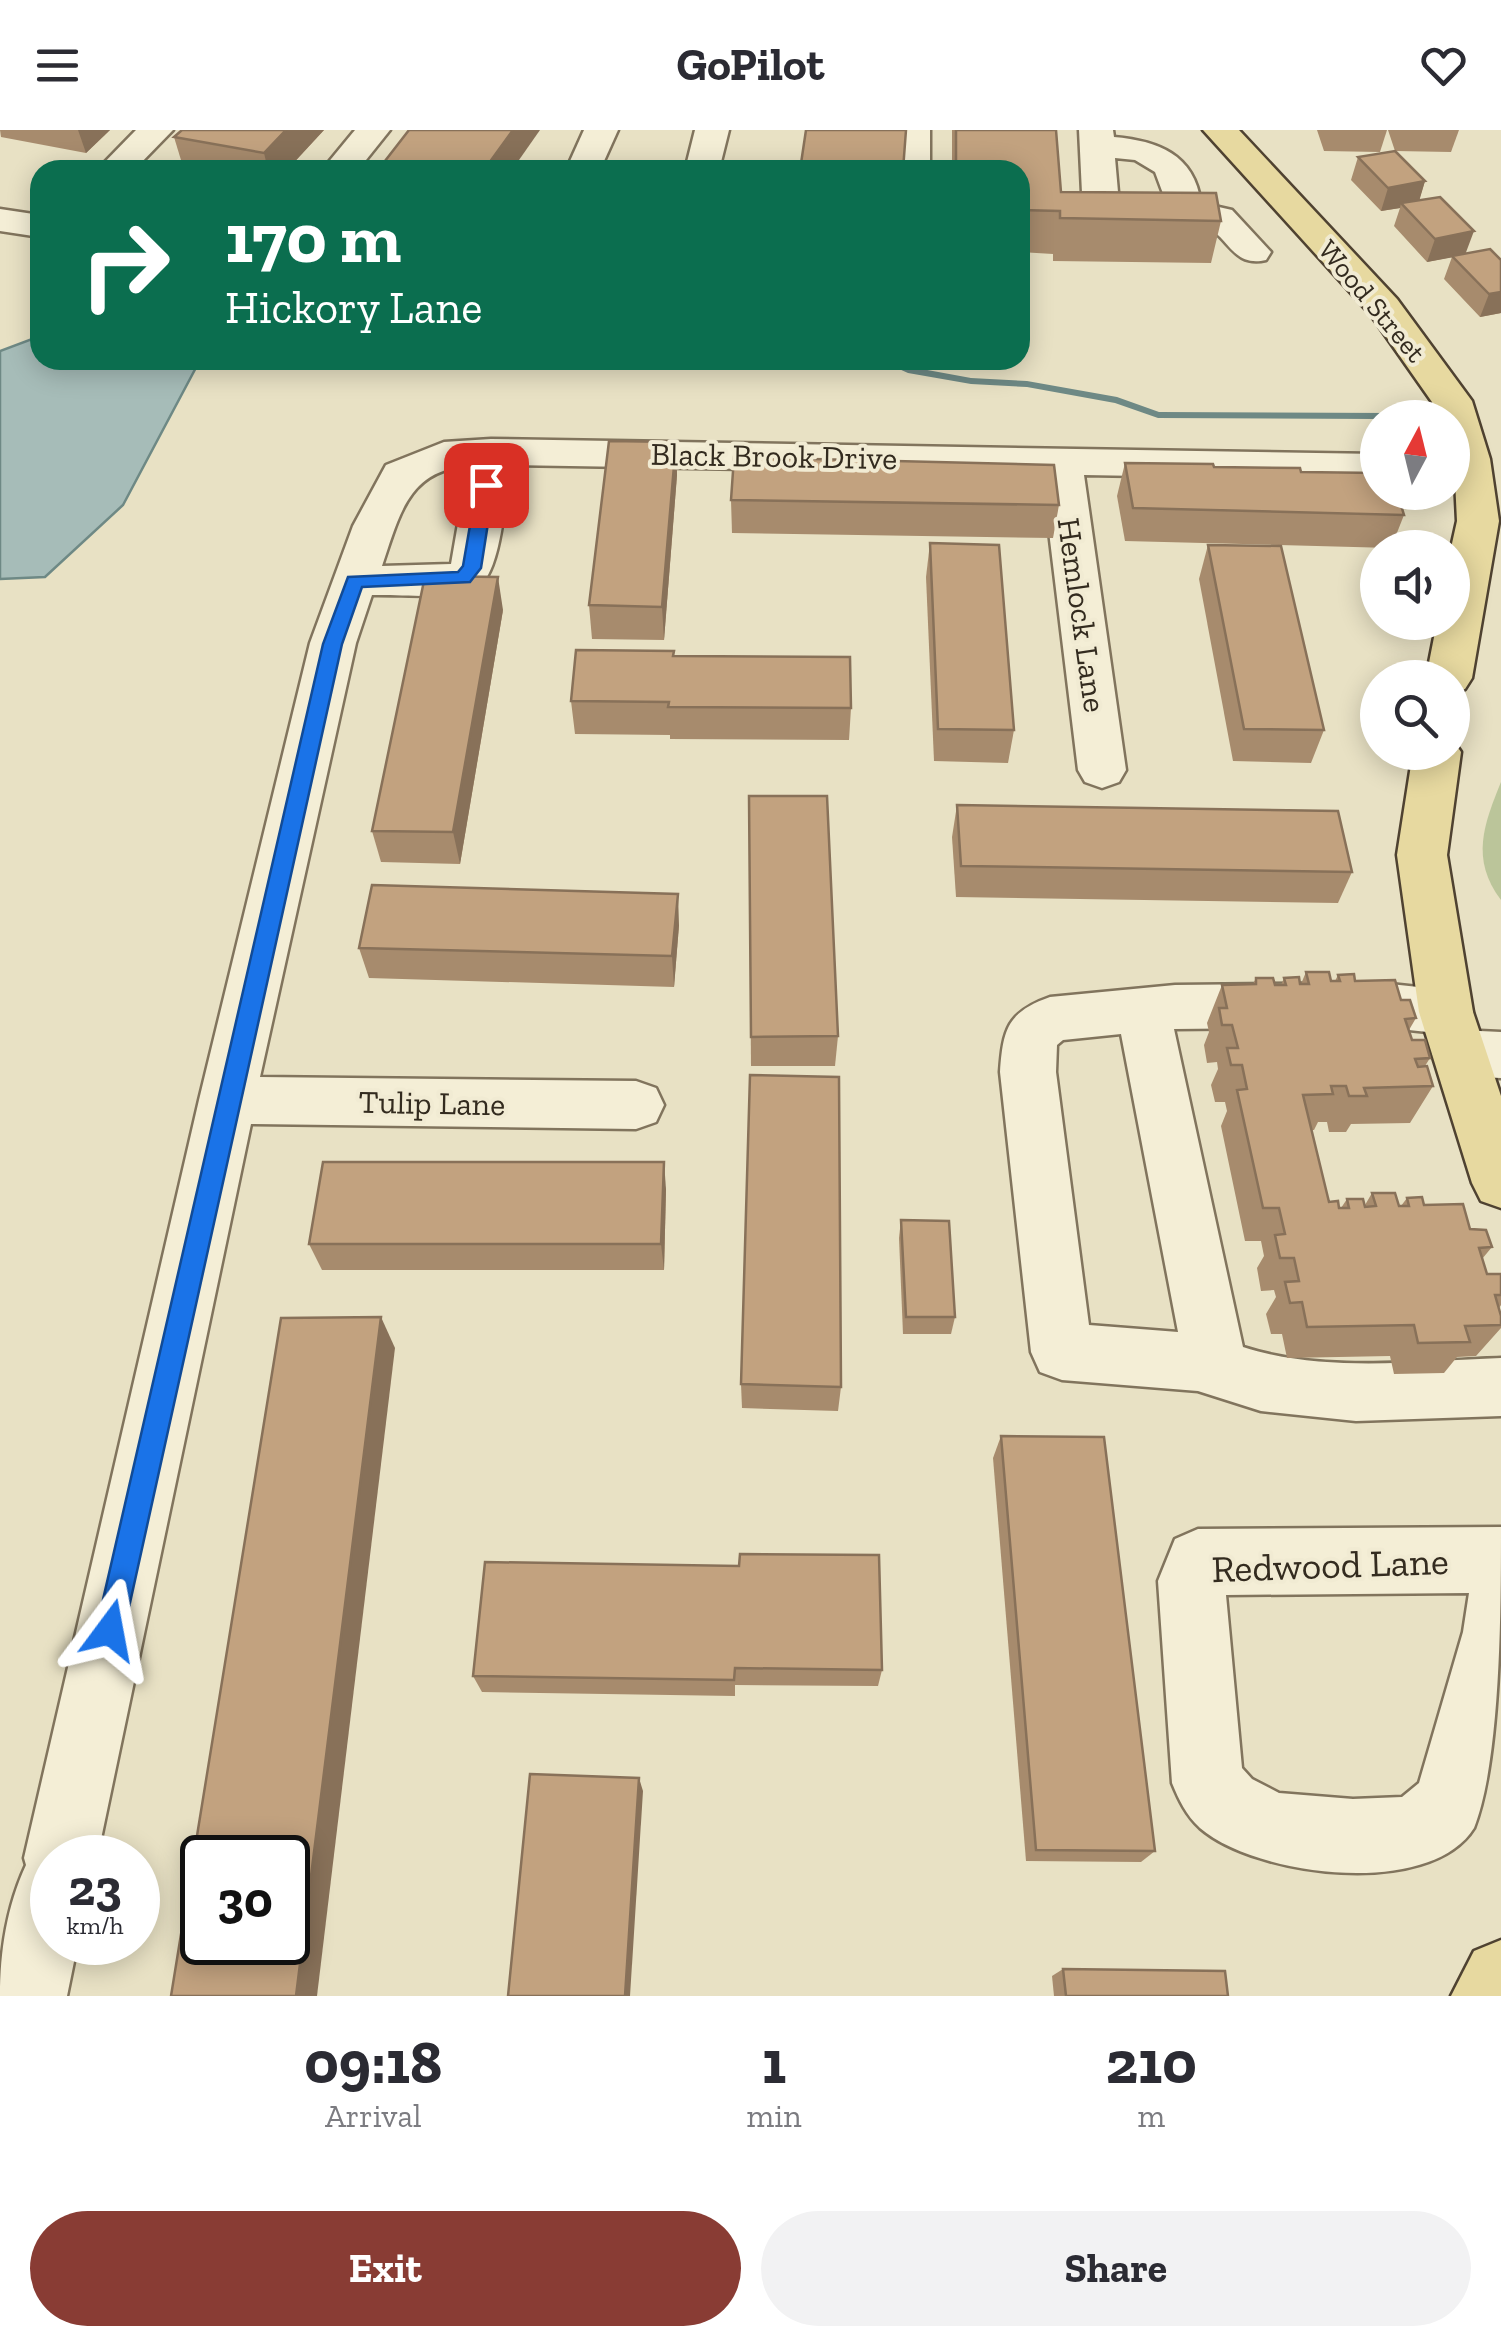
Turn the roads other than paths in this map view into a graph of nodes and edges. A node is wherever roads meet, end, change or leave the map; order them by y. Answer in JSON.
{"nodes":[{"id":1,"x":156,"y":130,"type":"edge"},
{"id":2,"x":373,"y":130,"type":"edge"},
{"id":3,"x":601,"y":130,"type":"edge"},
{"id":4,"x":712,"y":130,"type":"edge"},
{"id":5,"x":914,"y":130,"type":"edge"},
{"id":6,"x":1220,"y":130,"type":"edge"},
{"id":7,"x":1097,"y":138,"type":"edge"},
{"id":8,"x":124,"y":160,"type":"edge"},
{"id":9,"x":348,"y":160,"type":"edge"},
{"id":10,"x":588,"y":160,"type":"edge"},
{"id":11,"x":704,"y":160,"type":"edge"},
{"id":12,"x":913,"y":160,"type":"edge"},
{"id":13,"x":1184,"y":210,"type":"junction"},
{"id":14,"x":0,"y":220,"type":"edge"},
{"id":15,"x":30,"y":224,"type":"edge"},
{"id":16,"x":1253,"y":252,"type":"dead end"},
{"id":17,"x":1451,"y":400,"type":"edge"},
{"id":18,"x":491,"y":452,"type":"junction"},
{"id":19,"x":1062,"y":460,"type":"junction"},
{"id":20,"x":1360,"y":467,"type":"edge"},
{"id":21,"x":1470,"y":497,"type":"edge"},
{"id":22,"x":354,"y":582,"type":"junction"},
{"id":23,"x":1452,"y":660,"type":"edge"},
{"id":24,"x":1102,"y":770,"type":"dead end"},
{"id":25,"x":1434,"y":770,"type":"edge"},
{"id":26,"x":1144,"y":1010,"type":"junction"},
{"id":27,"x":1469,"y":1040,"type":"edge"},
{"id":28,"x":227,"y":1100,"type":"junction"},
{"id":29,"x":636,"y":1106,"type":"dead end"},
{"id":30,"x":1501,"y":1183,"type":"edge"},
{"id":31,"x":1216,"y":1366,"type":"junction"},
{"id":32,"x":1501,"y":1387,"type":"edge"},
{"id":33,"x":1501,"y":1560,"type":"edge"},
{"id":34,"x":1501,"y":1596,"type":"edge"},
{"id":35,"x":65,"y":1835,"type":"edge"},
{"id":36,"x":36,"y":1965,"type":"edge"},
{"id":37,"x":1501,"y":1978,"type":"edge"},
{"id":38,"x":29,"y":1996,"type":"edge"},
{"id":39,"x":1489,"y":1996,"type":"edge"}],
"edges":[{"from":1,"to":8,"type":"street"},
{"from":2,"to":9,"type":"street"},
{"from":3,"to":10,"type":"street"},
{"from":4,"to":11,"type":"street"},
{"from":5,"to":12,"type":"street"},
{"from":6,"to":17,"type":"main road","name":"Wood Street"},
{"from":7,"to":13,"type":"street"},
{"from":7,"to":13,"type":"street"},
{"from":13,"to":16,"type":"street"},
{"from":14,"to":15,"type":"street"},
{"from":18,"to":19,"type":"street","name":"Black Brook Drive"},
{"from":18,"to":22,"type":"street","name":"Black Brook Drive"},
{"from":18,"to":22,"type":"street"},
{"from":19,"to":20,"type":"street","name":"Black Brook Drive"},
{"from":19,"to":24,"type":"street","name":"Hemlock Lane"},
{"from":21,"to":23,"type":"main road","name":"Wood Street"},
{"from":22,"to":28,"type":"street","name":"Black Brook Drive"},
{"from":25,"to":27,"type":"main road"},
{"from":26,"to":27,"type":"street"},
{"from":26,"to":31,"type":"street"},
{"from":26,"to":31,"type":"street"},
{"from":27,"to":30,"type":"main road"},
{"from":28,"to":29,"type":"street","name":"Tulip Lane"},
{"from":28,"to":35,"type":"street","name":"Black Brook Drive"},
{"from":31,"to":32,"type":"street"},
{"from":33,"to":34,"type":"street","name":"Redwood Lane"},
{"from":36,"to":38,"type":"street"},
{"from":37,"to":39,"type":"main road"}]}
